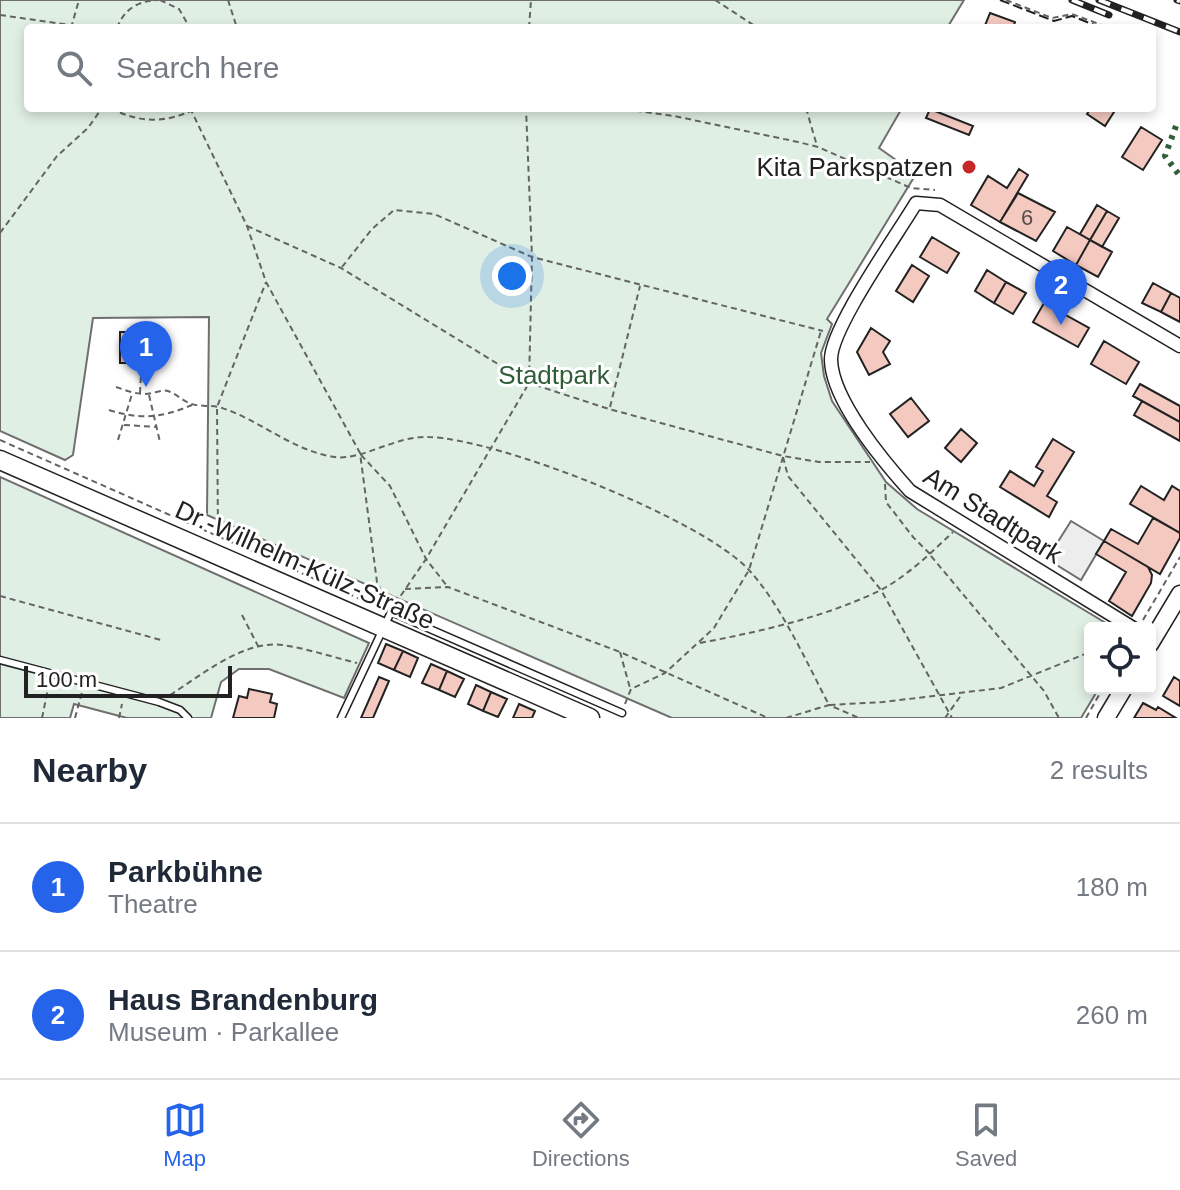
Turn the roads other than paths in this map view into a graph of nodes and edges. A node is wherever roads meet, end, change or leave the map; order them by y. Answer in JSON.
{"nodes":[{"id":1,"x":1180,"y":346,"type":"edge"},
{"id":2,"x":0,"y":460,"type":"edge"},
{"id":3,"x":1180,"y":594,"type":"edge"},
{"id":4,"x":387,"y":620,"type":"junction"},
{"id":5,"x":1123,"y":622,"type":"edge"},
{"id":6,"x":1156,"y":633,"type":"edge"},
{"id":7,"x":0,"y":660,"type":"edge"},
{"id":8,"x":1120,"y":694,"type":"edge"},
{"id":9,"x":622,"y":713,"type":"road end"},
{"id":10,"x":188,"y":718,"type":"edge"},
{"id":11,"x":341,"y":718,"type":"edge"},
{"id":12,"x":590,"y":718,"type":"edge"},
{"id":13,"x":1106,"y":718,"type":"edge"}],
"edges":[{"from":1,"to":5,"type":"street","name":"Am Stadtpark"},
{"from":2,"to":4,"type":"main road","name":"Dr.-Wilhelm-Külz-Straße"},
{"from":3,"to":6,"type":"street"},
{"from":4,"to":9,"type":"lane"},
{"from":4,"to":11,"type":"lane"},
{"from":4,"to":12,"type":"main road","name":"Dr.-Wilhelm-Külz-Straße"},
{"from":7,"to":10,"type":"lane"},
{"from":8,"to":13,"type":"street"}]}
